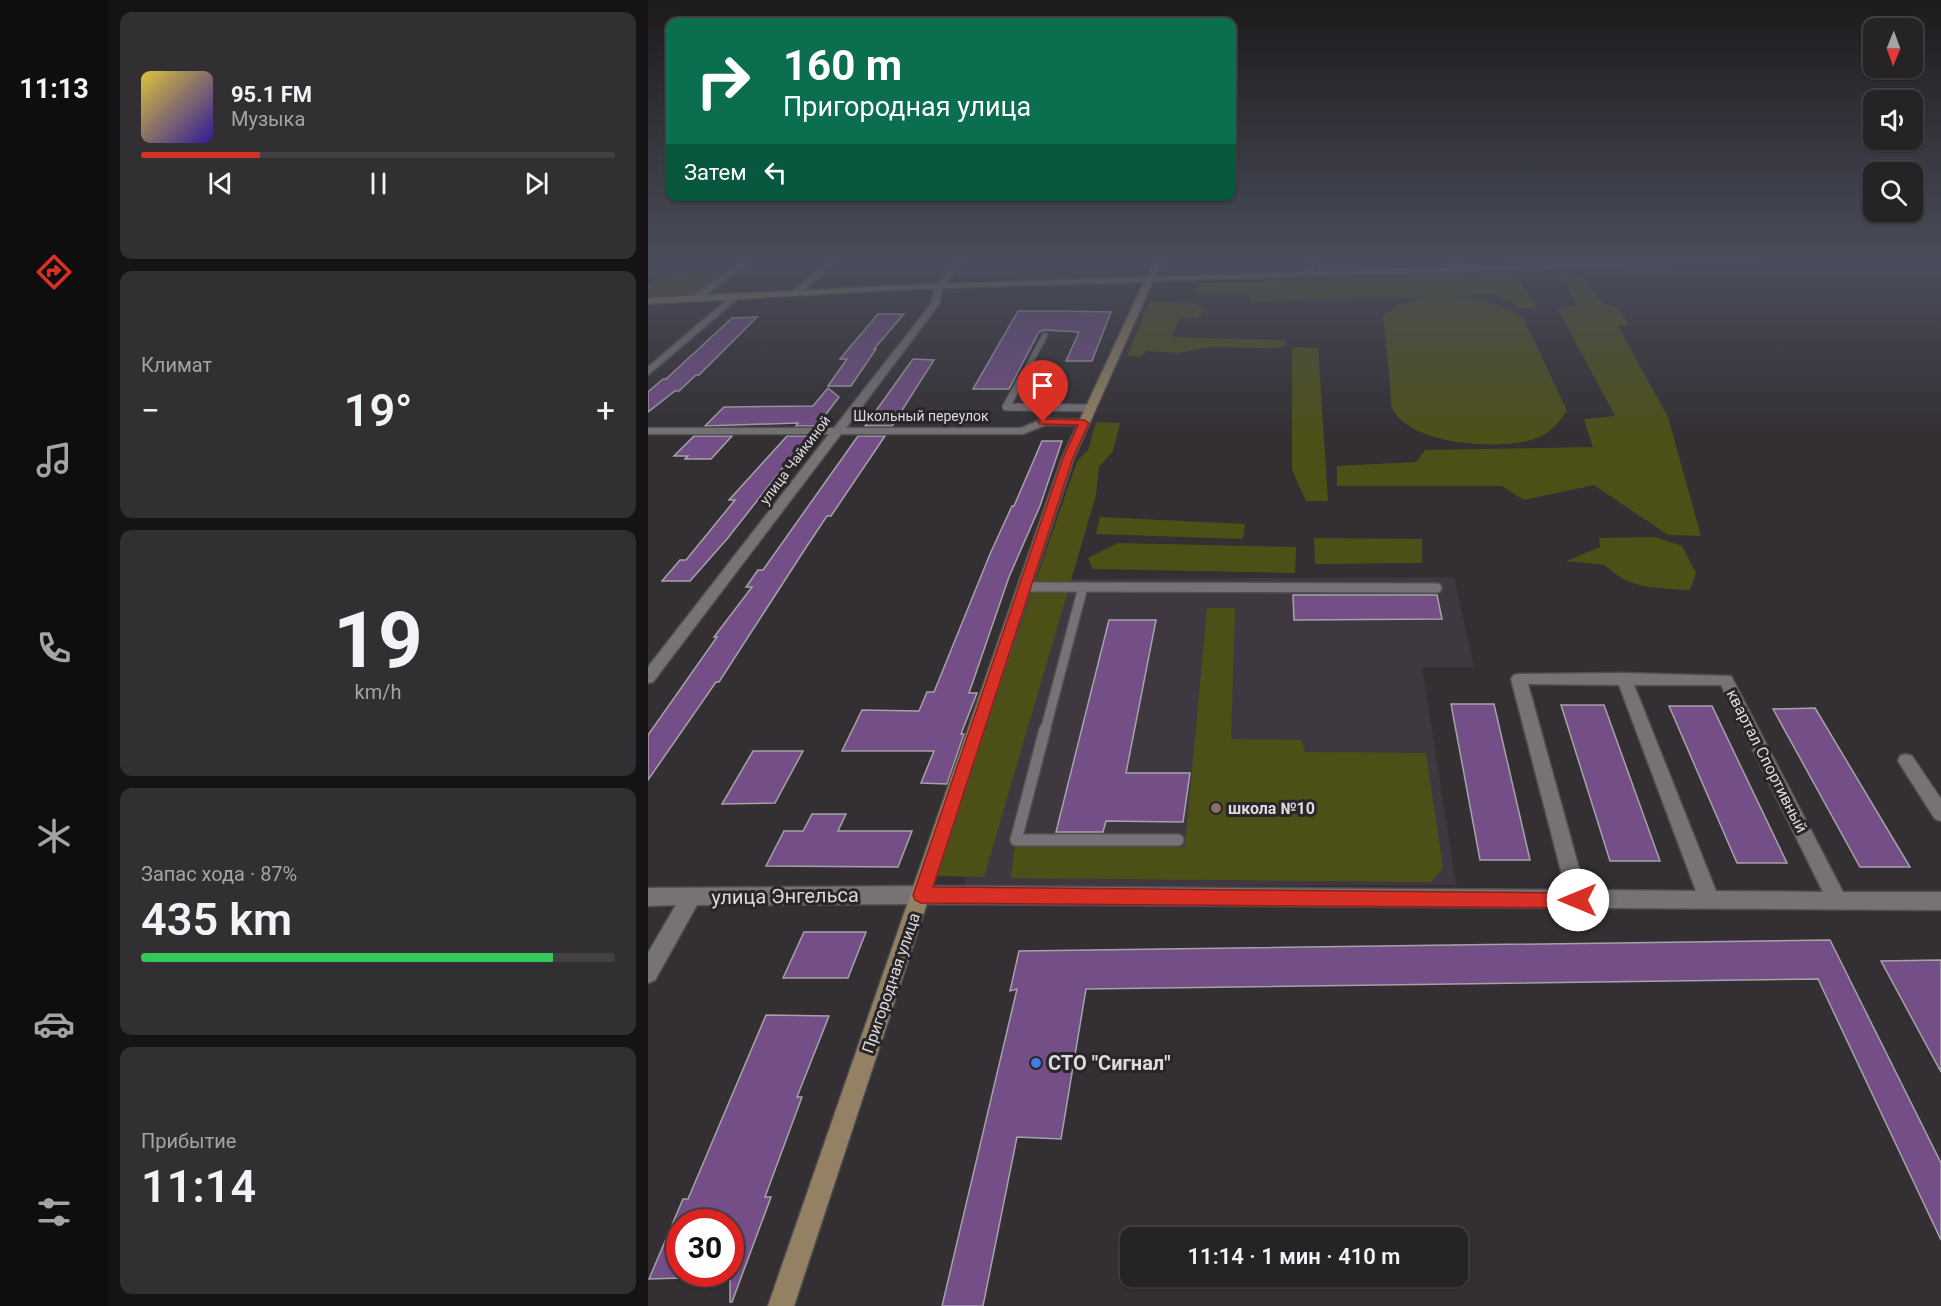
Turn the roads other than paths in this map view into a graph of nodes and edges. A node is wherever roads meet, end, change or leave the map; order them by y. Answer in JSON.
{"nodes":[{"id":1,"x":710,"y":320,"type":"edge"},
{"id":2,"x":923,"y":320,"type":"edge"},
{"id":3,"x":1132,"y":320,"type":"edge"},
{"id":4,"x":1045,"y":335,"type":"dead end"},
{"id":5,"x":648,"y":372,"type":"edge"},
{"id":6,"x":1091,"y":408,"type":"junction"},
{"id":7,"x":1084,"y":423,"type":"junction"},
{"id":8,"x":648,"y":431,"type":"edge"},
{"id":9,"x":837,"y":431,"type":"junction"},
{"id":10,"x":1024,"y":587,"type":"junction"},
{"id":11,"x":1083,"y":587,"type":"junction"},
{"id":12,"x":1437,"y":588,"type":"dead end"},
{"id":13,"x":648,"y":678,"type":"edge"},
{"id":14,"x":1624,"y":678,"type":"junction"},
{"id":15,"x":1906,"y":761,"type":"dead end"},
{"id":16,"x":1941,"y":814,"type":"edge"},
{"id":17,"x":1178,"y":840,"type":"dead end"},
{"id":18,"x":921,"y":895,"type":"junction"},
{"id":19,"x":648,"y":897,"type":"edge"},
{"id":20,"x":691,"y":897,"type":"junction"},
{"id":21,"x":1709,"y":899,"type":"junction"},
{"id":22,"x":1578,"y":900,"type":"junction"},
{"id":23,"x":1837,"y":900,"type":"junction"},
{"id":24,"x":1941,"y":901,"type":"edge"},
{"id":25,"x":648,"y":973,"type":"edge"},
{"id":26,"x":781,"y":1306,"type":"edge"}],
"edges":[{"from":1,"to":5,"type":"street"},
{"from":2,"to":9,"type":"street","name":"улица Чайкиной"},
{"from":3,"to":6,"type":"main road","name":"Пригородная улица"},
{"from":4,"to":6,"type":"lane"},
{"from":6,"to":7,"type":"main road","name":"Пригородная улица"},
{"from":7,"to":9,"type":"street","name":"Школьный переулок"},
{"from":7,"to":10,"type":"main road","name":"Пригородная улица"},
{"from":8,"to":9,"type":"street","name":"Школьный переулок"},
{"from":9,"to":13,"type":"street","name":"улица Чайкиной"},
{"from":10,"to":11,"type":"lane"},
{"from":10,"to":18,"type":"main road","name":"Пригородная улица"},
{"from":11,"to":12,"type":"lane"},
{"from":11,"to":17,"type":"lane"},
{"from":14,"to":21,"type":"street"},
{"from":14,"to":22,"type":"street","name":"квартал Спортивный"},
{"from":14,"to":23,"type":"street","name":"квартал Спортивный"},
{"from":15,"to":16,"type":"street"},
{"from":18,"to":20,"type":"street","name":"улица Энгельса"},
{"from":18,"to":22,"type":"street"},
{"from":18,"to":26,"type":"main road","name":"Пригородная улица"},
{"from":19,"to":20,"type":"street","name":"улица Энгельса"},
{"from":20,"to":25,"type":"street"},
{"from":21,"to":22,"type":"street"},
{"from":21,"to":23,"type":"street"},
{"from":23,"to":24,"type":"street"}]}
